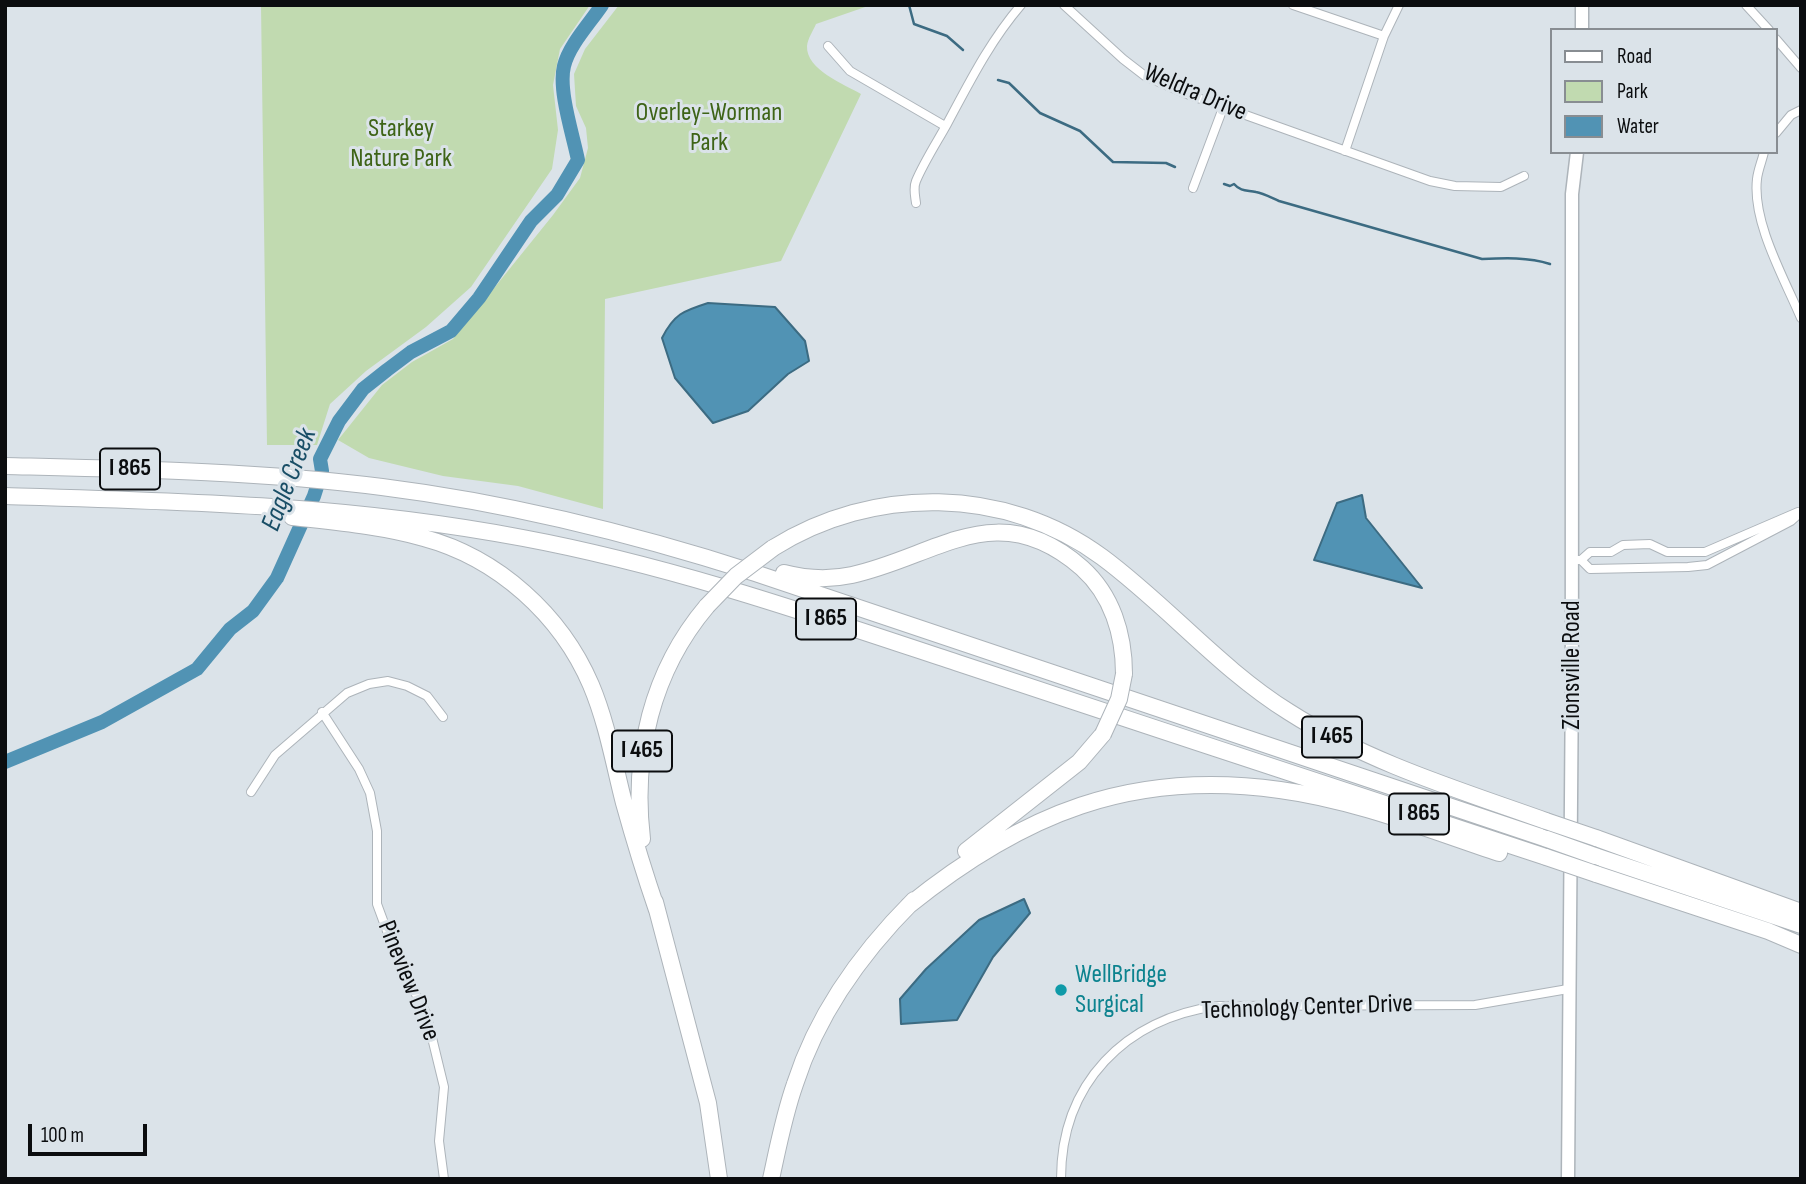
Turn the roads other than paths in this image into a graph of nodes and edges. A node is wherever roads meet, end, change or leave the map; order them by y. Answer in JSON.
{"nodes":[{"id":1,"x":1021,"y":5,"type":"edge"},
{"id":2,"x":1064,"y":5,"type":"edge"},
{"id":3,"x":1293,"y":5,"type":"edge"},
{"id":4,"x":1399,"y":5,"type":"edge"},
{"id":5,"x":1582,"y":5,"type":"edge"},
{"id":6,"x":1746,"y":5,"type":"edge"},
{"id":7,"x":1582,"y":28,"type":"edge"},
{"id":8,"x":1767,"y":28,"type":"edge"},
{"id":9,"x":1384,"y":36,"type":"junction"},
{"id":10,"x":1778,"y":41,"type":"edge"},
{"id":11,"x":828,"y":46,"type":"dead end"},
{"id":12,"x":1801,"y":68,"type":"edge"},
{"id":13,"x":1223,"y":108,"type":"junction"},
{"id":14,"x":1801,"y":110,"type":"edge"},
{"id":15,"x":946,"y":126,"type":"junction"},
{"id":16,"x":1778,"y":130,"type":"edge"},
{"id":17,"x":1345,"y":151,"type":"junction"},
{"id":18,"x":1577,"y":154,"type":"edge"},
{"id":19,"x":1763,"y":154,"type":"edge"},
{"id":20,"x":1524,"y":176,"type":"dead end"},
{"id":21,"x":1193,"y":188,"type":"dead end"},
{"id":22,"x":916,"y":202,"type":"dead end"},
{"id":23,"x":1801,"y":318,"type":"edge"},
{"id":24,"x":5,"y":466,"type":"edge"},
{"id":25,"x":5,"y":496,"type":"edge"},
{"id":26,"x":1801,"y":511,"type":"edge"},
{"id":27,"x":346,"y":518,"type":"junction"},
{"id":28,"x":702,"y":556,"type":"junction"},
{"id":29,"x":1576,"y":560,"type":"junction"},
{"id":30,"x":322,"y":712,"type":"junction"},
{"id":31,"x":443,"y":717,"type":"dead end"},
{"id":32,"x":251,"y":792,"type":"dead end"},
{"id":33,"x":1546,"y":863,"type":"junction"},
{"id":34,"x":908,"y":906,"type":"junction"},
{"id":35,"x":657,"y":910,"type":"junction"},
{"id":36,"x":1801,"y":912,"type":"edge"},
{"id":37,"x":1801,"y":925,"type":"edge"},
{"id":38,"x":1801,"y":946,"type":"edge"},
{"id":39,"x":1569,"y":989,"type":"junction"},
{"id":40,"x":444,"y":1179,"type":"edge"},
{"id":41,"x":719,"y":1179,"type":"edge"},
{"id":42,"x":771,"y":1179,"type":"edge"},
{"id":43,"x":1061,"y":1179,"type":"edge"},
{"id":44,"x":1568,"y":1179,"type":"edge"}],
"edges":[{"from":1,"to":15,"type":"street"},
{"from":2,"to":13,"type":"street","name":"Weldra Drive"},
{"from":3,"to":9,"type":"street"},
{"from":4,"to":9,"type":"street"},
{"from":5,"to":7,"type":"main road"},
{"from":6,"to":8,"type":"street"},
{"from":9,"to":17,"type":"street"},
{"from":10,"to":12,"type":"street"},
{"from":11,"to":15,"type":"street"},
{"from":13,"to":17,"type":"street","name":"Weldra Drive"},
{"from":13,"to":21,"type":"street"},
{"from":14,"to":16,"type":"street"},
{"from":15,"to":22,"type":"street"},
{"from":17,"to":20,"type":"street","name":"Weldra Drive"},
{"from":18,"to":29,"type":"main road","name":"Zionsville Road"},
{"from":19,"to":23,"type":"street"},
{"from":24,"to":28,"type":"highway","number":"I 865"},
{"from":25,"to":27,"type":"highway","number":"I 865"},
{"from":26,"to":29,"type":"street"},
{"from":26,"to":29,"type":"street"},
{"from":27,"to":33,"type":"highway","number":"I 865"},
{"from":27,"to":35,"type":"highway"},
{"from":28,"to":34,"type":"highway","bridge":true},
{"from":28,"to":37,"type":"highway","number":"I 865","bridge":true},
{"from":29,"to":39,"type":"main road","name":"Zionsville Road"},
{"from":30,"to":31,"type":"street"},
{"from":30,"to":32,"type":"street"},
{"from":30,"to":40,"type":"street","name":"Pineview Drive"},
{"from":33,"to":34,"type":"highway","number":"I 465"},
{"from":33,"to":38,"type":"highway","number":"I 465"},
{"from":34,"to":42,"type":"highway","number":"I 465"},
{"from":35,"to":36,"type":"highway","number":"I 465","bridge":true},
{"from":35,"to":41,"type":"highway","number":"I 465"},
{"from":39,"to":43,"type":"street","name":"Technology Center Drive"},
{"from":39,"to":44,"type":"main road","name":"Zionsville Road"}]}
